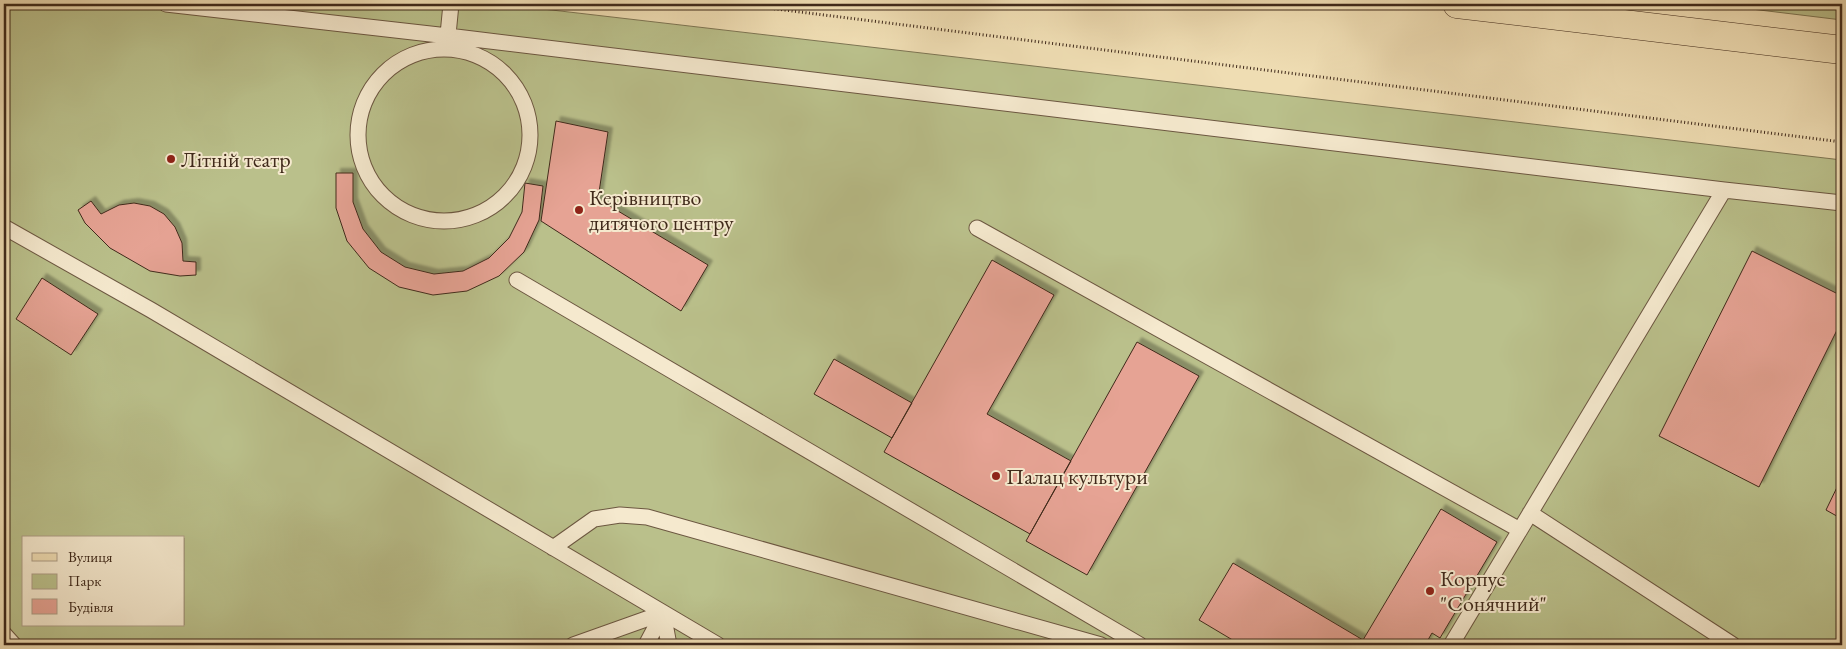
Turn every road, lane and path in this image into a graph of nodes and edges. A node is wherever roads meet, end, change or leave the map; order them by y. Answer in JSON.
{"nodes":[{"id":1,"x":166,"y":4,"type":"edge"},
{"id":2,"x":451,"y":4,"type":"edge"},
{"id":3,"x":736,"y":4,"type":"edge"},
{"id":4,"x":1457,"y":4,"type":"edge"},
{"id":5,"x":447,"y":42,"type":"junction"},
{"id":6,"x":1842,"y":50,"type":"edge"},
{"id":7,"x":1842,"y":142,"type":"edge"},
{"id":8,"x":1724,"y":190,"type":"junction"},
{"id":9,"x":1842,"y":203,"type":"edge"},
{"id":10,"x":4,"y":227,"type":"edge"},
{"id":11,"x":977,"y":228,"type":"dead end"},
{"id":12,"x":517,"y":280,"type":"dead end"},
{"id":13,"x":1530,"y":513,"type":"junction"},
{"id":14,"x":1520,"y":530,"type":"junction"},
{"id":15,"x":553,"y":548,"type":"junction"},
{"id":16,"x":663,"y":613,"type":"junction"},
{"id":17,"x":4,"y":634,"type":"edge"},
{"id":18,"x":14,"y":645,"type":"edge"},
{"id":19,"x":573,"y":645,"type":"edge"},
{"id":20,"x":646,"y":645,"type":"edge"},
{"id":21,"x":669,"y":645,"type":"edge"},
{"id":22,"x":718,"y":645,"type":"edge"},
{"id":23,"x":1101,"y":645,"type":"edge"},
{"id":24,"x":1140,"y":645,"type":"edge"},
{"id":25,"x":1451,"y":645,"type":"edge"},
{"id":26,"x":1733,"y":645,"type":"edge"}],
"edges":[{"from":1,"to":5,"type":"lane"},
{"from":2,"to":5,"type":"lane"},
{"from":3,"to":7,"type":"path"},
{"from":4,"to":6,"type":"main road"},
{"from":5,"to":5,"type":"lane"},
{"from":5,"to":8,"type":"lane"},
{"from":8,"to":9,"type":"lane"},
{"from":8,"to":13,"type":"lane"},
{"from":10,"to":15,"type":"lane"},
{"from":11,"to":14,"type":"lane"},
{"from":12,"to":24,"type":"lane"},
{"from":13,"to":14,"type":"lane"},
{"from":13,"to":26,"type":"lane"},
{"from":14,"to":25,"type":"lane"},
{"from":15,"to":16,"type":"lane"},
{"from":15,"to":23,"type":"lane"},
{"from":16,"to":19,"type":"lane"},
{"from":16,"to":20,"type":"lane"},
{"from":16,"to":21,"type":"lane"},
{"from":16,"to":22,"type":"lane"},
{"from":17,"to":18,"type":"lane"}]}
